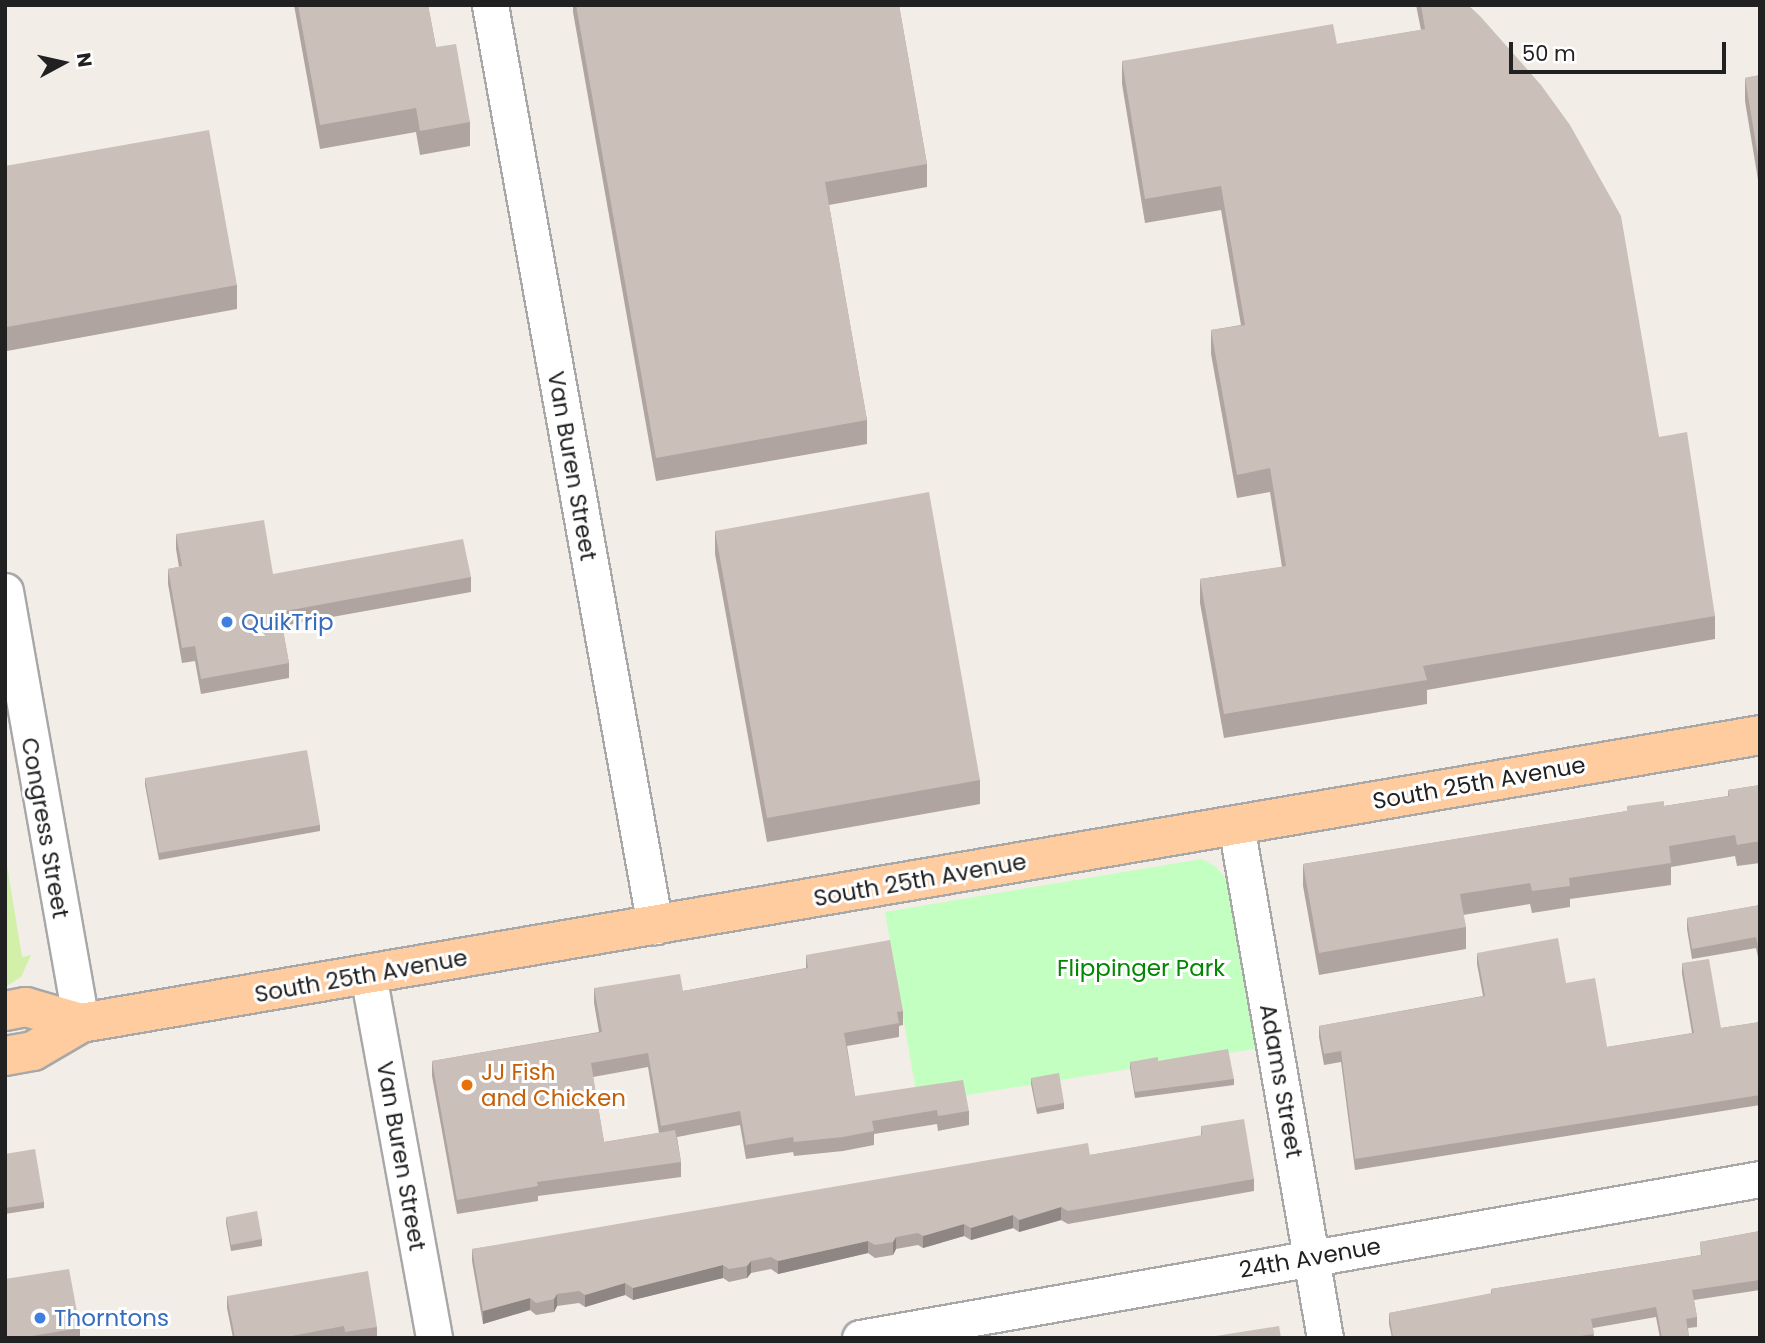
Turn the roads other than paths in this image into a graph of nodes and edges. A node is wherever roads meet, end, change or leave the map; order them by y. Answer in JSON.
{"nodes":[{"id":1,"x":490,"y":5,"type":"edge"},
{"id":2,"x":5,"y":591,"type":"edge"},
{"id":3,"x":1760,"y":735,"type":"edge"},
{"id":4,"x":1236,"y":825,"type":"junction"},
{"id":5,"x":655,"y":926,"type":"junction"},
{"id":6,"x":369,"y":974,"type":"junction"},
{"id":7,"x":5,"y":1011,"type":"edge"},
{"id":8,"x":80,"y":1023,"type":"junction"},
{"id":9,"x":5,"y":1056,"type":"edge"},
{"id":10,"x":1760,"y":1178,"type":"edge"},
{"id":11,"x":1312,"y":1258,"type":"junction"},
{"id":12,"x":434,"y":1338,"type":"edge"},
{"id":13,"x":860,"y":1338,"type":"edge"},
{"id":14,"x":1325,"y":1338,"type":"edge"}],
"edges":[{"from":1,"to":5,"type":"street","name":"Van Buren Street"},
{"from":2,"to":8,"type":"street","name":"Congress Street"},
{"from":3,"to":4,"type":"main road","name":"South 25th Avenue"},
{"from":4,"to":5,"type":"main road","name":"South 25th Avenue"},
{"from":4,"to":11,"type":"street","name":"Adams Street"},
{"from":5,"to":6,"type":"main road","name":"South 25th Avenue"},
{"from":6,"to":8,"type":"main road","name":"South 25th Avenue"},
{"from":6,"to":12,"type":"street","name":"Van Buren Street"},
{"from":7,"to":8,"type":"main road","name":"South 25th Avenue"},
{"from":8,"to":9,"type":"main road","name":"South 25th Avenue"},
{"from":10,"to":11,"type":"street","name":"24th Avenue"},
{"from":11,"to":13,"type":"street","name":"24th Avenue"},
{"from":11,"to":14,"type":"street","name":"Adams Street"}]}
